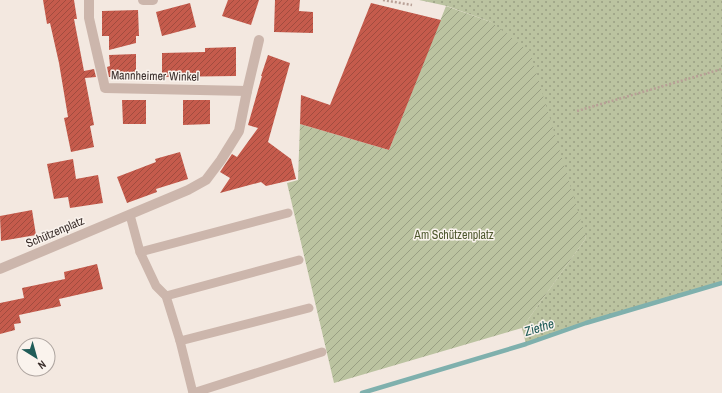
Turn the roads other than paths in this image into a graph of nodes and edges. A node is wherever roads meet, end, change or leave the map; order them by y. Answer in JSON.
{"nodes":[{"id":1,"x":89,"y":0,"type":"edge"},
{"id":2,"x":143,"y":0,"type":"edge"},
{"id":3,"x":153,"y":0,"type":"edge"},
{"id":4,"x":259,"y":40,"type":"dead end"},
{"id":5,"x":247,"y":91,"type":"junction"},
{"id":6,"x":288,"y":214,"type":"dead end"},
{"id":7,"x":125,"y":217,"type":"junction"},
{"id":8,"x":140,"y":252,"type":"junction"},
{"id":9,"x":299,"y":260,"type":"dead end"},
{"id":10,"x":0,"y":269,"type":"edge"},
{"id":11,"x":166,"y":296,"type":"junction"},
{"id":12,"x":309,"y":308,"type":"dead end"},
{"id":13,"x":180,"y":341,"type":"junction"},
{"id":14,"x":322,"y":352,"type":"dead end"},
{"id":15,"x":193,"y":393,"type":"edge"}],
"edges":[{"from":1,"to":5,"type":"street","name":"Mannheimer Winkel"},
{"from":2,"to":3,"type":"street"},
{"from":4,"to":5,"type":"street"},
{"from":5,"to":7,"type":"street"},
{"from":6,"to":8,"type":"lane"},
{"from":7,"to":8,"type":"lane"},
{"from":7,"to":10,"type":"street","name":"Schützenplatz"},
{"from":8,"to":11,"type":"lane"},
{"from":9,"to":11,"type":"lane"},
{"from":11,"to":13,"type":"lane"},
{"from":12,"to":13,"type":"lane"},
{"from":13,"to":15,"type":"lane"},
{"from":14,"to":15,"type":"lane"}]}
